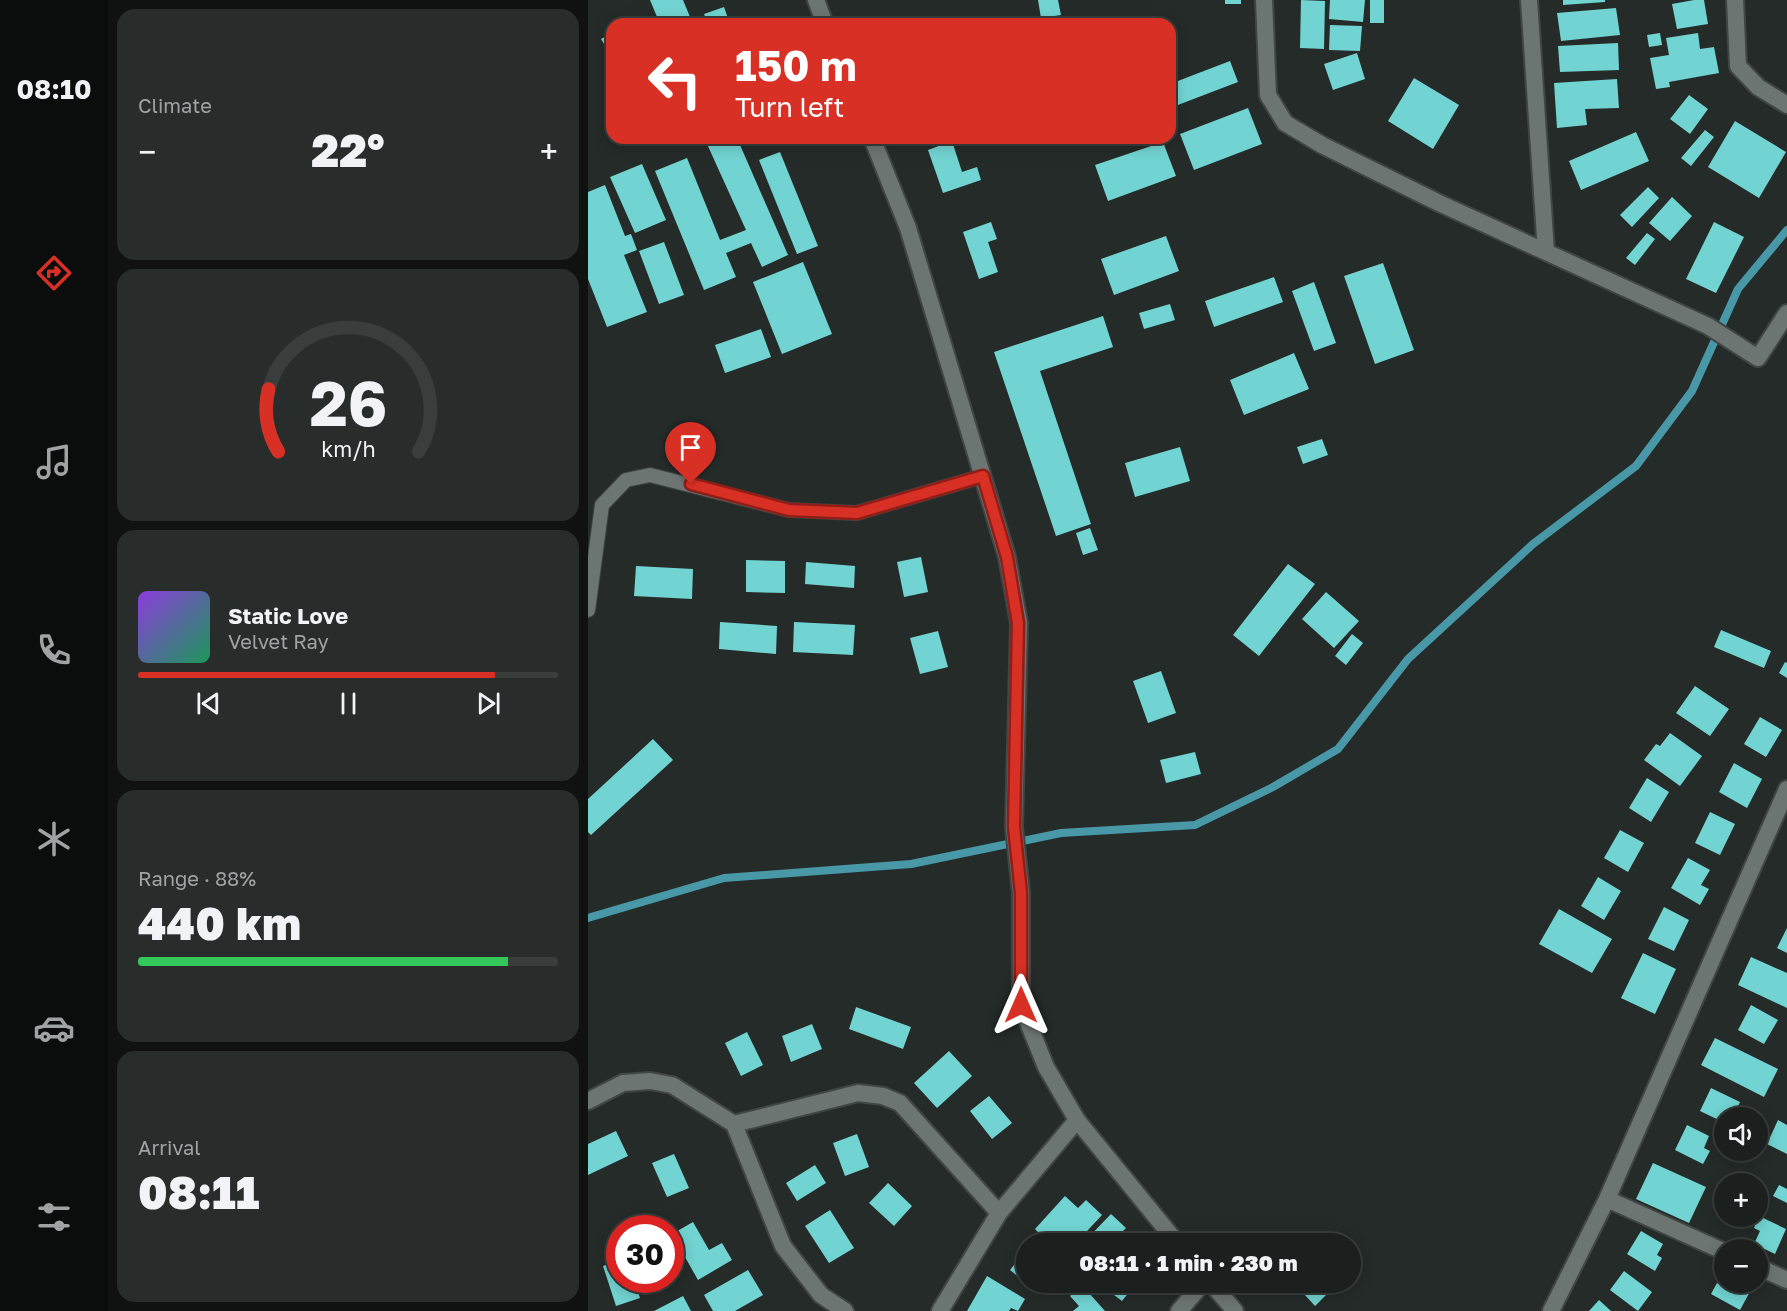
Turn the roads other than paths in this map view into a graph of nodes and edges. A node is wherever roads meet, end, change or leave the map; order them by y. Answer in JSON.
{"nodes":[{"id":1,"x":816,"y":0,"type":"edge"},
{"id":2,"x":1264,"y":0,"type":"edge"},
{"id":3,"x":1529,"y":0,"type":"edge"},
{"id":4,"x":1735,"y":0,"type":"edge"},
{"id":5,"x":823,"y":18,"type":"edge"},
{"id":6,"x":1787,"y":105,"type":"edge"},
{"id":7,"x":874,"y":144,"type":"edge"},
{"id":8,"x":1546,"y":252,"type":"junction"},
{"id":9,"x":1787,"y":313,"type":"edge"},
{"id":10,"x":983,"y":476,"type":"junction"},
{"id":11,"x":588,"y":610,"type":"edge"},
{"id":12,"x":1787,"y":789,"type":"edge"},
{"id":13,"x":588,"y":1101,"type":"edge"},
{"id":14,"x":1077,"y":1120,"type":"junction"},
{"id":15,"x":734,"y":1124,"type":"junction"},
{"id":16,"x":1606,"y":1199,"type":"junction"},
{"id":17,"x":999,"y":1213,"type":"junction"},
{"id":18,"x":1169,"y":1233,"type":"edge"},
{"id":19,"x":1714,"y":1247,"type":"edge"},
{"id":20,"x":1768,"y":1271,"type":"edge"},
{"id":21,"x":1787,"y":1280,"type":"edge"},
{"id":22,"x":1195,"y":1293,"type":"edge"},
{"id":23,"x":1219,"y":1293,"type":"edge"},
{"id":24,"x":845,"y":1311,"type":"edge"},
{"id":25,"x":940,"y":1311,"type":"edge"},
{"id":26,"x":1179,"y":1311,"type":"edge"},
{"id":27,"x":1235,"y":1311,"type":"edge"},
{"id":28,"x":1551,"y":1311,"type":"edge"}],
"edges":[{"from":1,"to":5,"type":"street"},
{"from":2,"to":8,"type":"street"},
{"from":3,"to":8,"type":"street"},
{"from":4,"to":6,"type":"street"},
{"from":7,"to":10,"type":"street"},
{"from":8,"to":9,"type":"street"},
{"from":10,"to":11,"type":"lane"},
{"from":10,"to":14,"type":"street"},
{"from":12,"to":16,"type":"street"},
{"from":13,"to":15,"type":"street"},
{"from":14,"to":17,"type":"street"},
{"from":14,"to":18,"type":"street"},
{"from":15,"to":17,"type":"street"},
{"from":15,"to":24,"type":"street"},
{"from":16,"to":19,"type":"street"},
{"from":16,"to":28,"type":"street"},
{"from":17,"to":25,"type":"street"},
{"from":20,"to":21,"type":"street"},
{"from":22,"to":26,"type":"street"},
{"from":23,"to":27,"type":"street"}]}
